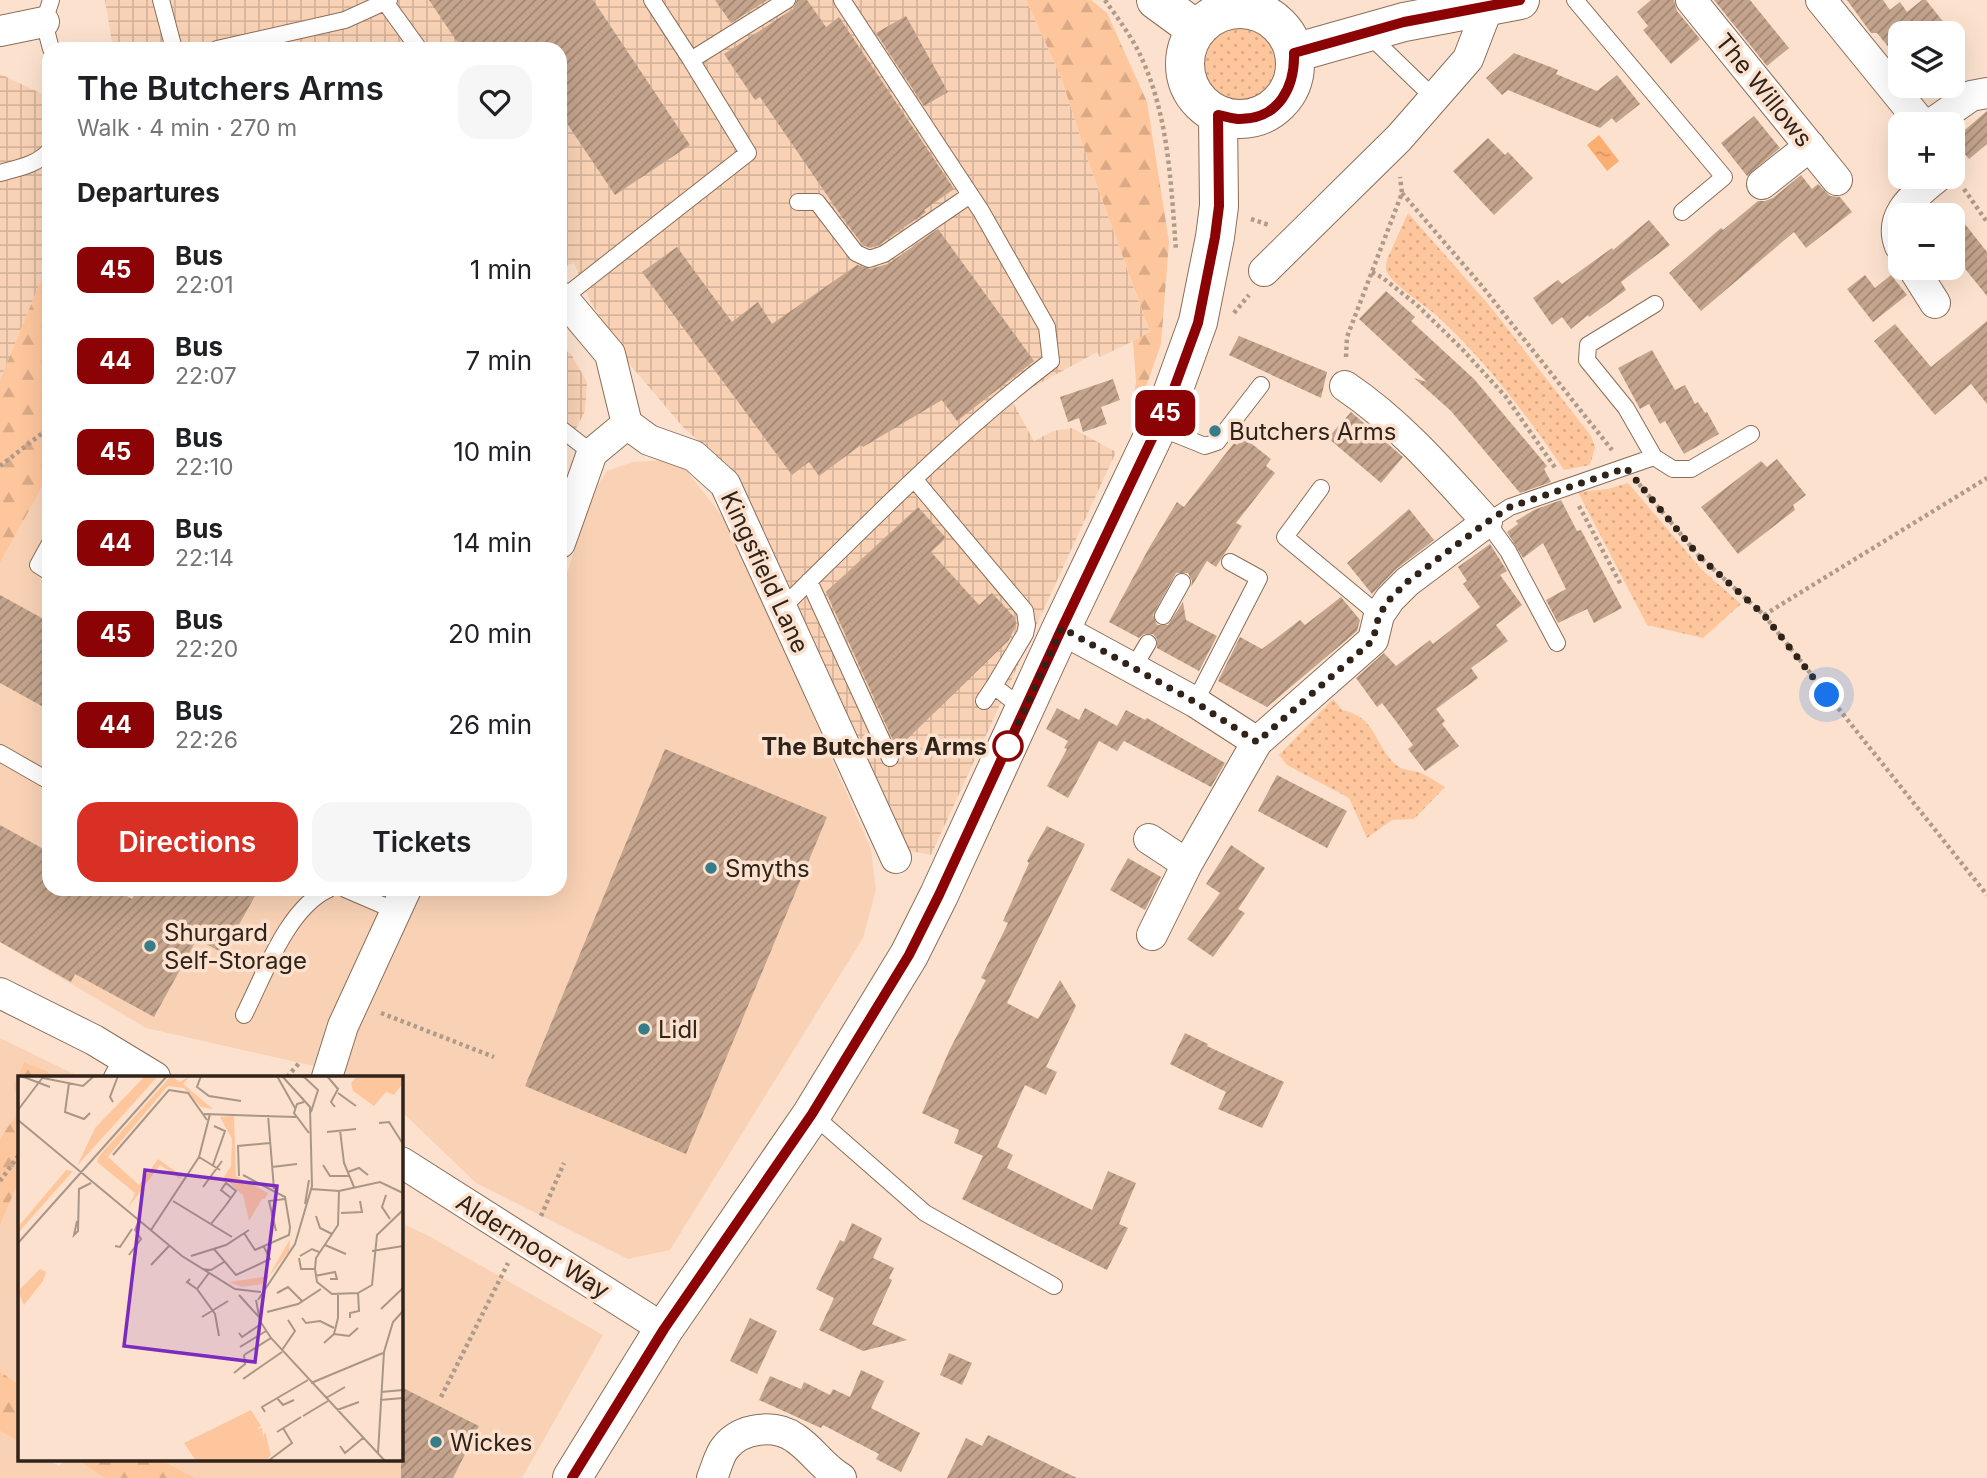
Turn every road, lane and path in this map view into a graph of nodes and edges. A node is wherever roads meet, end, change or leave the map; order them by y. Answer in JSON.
{"nodes":[{"id":1,"x":162,"y":0,"type":"edge"},
{"id":2,"x":652,"y":0,"type":"edge"},
{"id":3,"x":787,"y":0,"type":"edge"},
{"id":4,"x":842,"y":0,"type":"edge"},
{"id":5,"x":1105,"y":0,"type":"edge"},
{"id":6,"x":1156,"y":0,"type":"edge"},
{"id":7,"x":1576,"y":0,"type":"edge"},
{"id":8,"x":1691,"y":0,"type":"edge"},
{"id":9,"x":1821,"y":0,"type":"edge"},
{"id":10,"x":387,"y":1,"type":"edge"},
{"id":11,"x":1504,"y":4,"type":"edge"},
{"id":12,"x":49,"y":24,"type":"edge"},
{"id":13,"x":1196,"y":30,"type":"junction"},
{"id":14,"x":0,"y":32,"type":"edge"},
{"id":15,"x":1366,"y":33,"type":"junction"},
{"id":16,"x":172,"y":42,"type":"edge"},
{"id":17,"x":248,"y":42,"type":"edge"},
{"id":18,"x":414,"y":42,"type":"edge"},
{"id":19,"x":1294,"y":53,"type":"junction"},
{"id":20,"x":691,"y":60,"type":"junction"},
{"id":21,"x":1987,"y":93,"type":"edge"},
{"id":22,"x":1433,"y":97,"type":"junction"},
{"id":23,"x":1912,"y":112,"type":"edge"},
{"id":24,"x":1948,"y":112,"type":"edge"},
{"id":25,"x":1218,"y":115,"type":"junction"},
{"id":26,"x":1399,"y":138,"type":"junction"},
{"id":27,"x":1810,"y":146,"type":"junction"},
{"id":28,"x":42,"y":159,"type":"edge"},
{"id":29,"x":0,"y":173,"type":"edge"},
{"id":30,"x":1837,"y":180,"type":"dead end"},
{"id":31,"x":1762,"y":184,"type":"dead end"},
{"id":32,"x":1932,"y":189,"type":"edge"},
{"id":33,"x":1956,"y":189,"type":"edge"},
{"id":34,"x":1402,"y":193,"type":"junction"},
{"id":35,"x":970,"y":195,"type":"junction"},
{"id":36,"x":798,"y":202,"type":"dead end"},
{"id":37,"x":1907,"y":203,"type":"edge"},
{"id":38,"x":1682,"y":212,"type":"dead end"},
{"id":39,"x":1987,"y":222,"type":"edge"},
{"id":40,"x":1177,"y":259,"type":"dead end"},
{"id":41,"x":1264,"y":271,"type":"dead end"},
{"id":42,"x":1372,"y":272,"type":"junction"},
{"id":43,"x":1921,"y":280,"type":"edge"},
{"id":44,"x":567,"y":291,"type":"edge"},
{"id":45,"x":567,"y":301,"type":"edge"},
{"id":46,"x":1935,"y":303,"type":"dead end"},
{"id":47,"x":1656,"y":304,"type":"dead end"},
{"id":48,"x":1261,"y":385,"type":"dead end"},
{"id":49,"x":1345,"y":386,"type":"joint"},
{"id":50,"x":626,"y":424,"type":"junction"},
{"id":51,"x":1158,"y":427,"type":"junction"},
{"id":52,"x":42,"y":433,"type":"edge"},
{"id":53,"x":567,"y":434,"type":"edge"},
{"id":54,"x":1751,"y":434,"type":"dead end"},
{"id":55,"x":592,"y":453,"type":"junction"},
{"id":56,"x":1654,"y":457,"type":"junction"},
{"id":57,"x":0,"y":466,"type":"edge"},
{"id":58,"x":1626,"y":468,"type":"junction"},
{"id":59,"x":1987,"y":478,"type":"edge"},
{"id":60,"x":914,"y":479,"type":"junction"},
{"id":61,"x":1569,"y":487,"type":"junction"},
{"id":62,"x":1321,"y":488,"type":"dead end"},
{"id":63,"x":1487,"y":522,"type":"junction"},
{"id":64,"x":567,"y":523,"type":"edge"},
{"id":65,"x":1230,"y":562,"type":"dead end"},
{"id":66,"x":809,"y":581,"type":"junction"},
{"id":67,"x":1182,"y":582,"type":"dead end"},
{"id":68,"x":1621,"y":585,"type":"dead end"},
{"id":69,"x":782,"y":608,"type":"junction"},
{"id":70,"x":1379,"y":615,"type":"junction"},
{"id":71,"x":1764,"y":615,"type":"junction"},
{"id":72,"x":1163,"y":616,"type":"dead end"},
{"id":73,"x":1062,"y":628,"type":"junction"},
{"id":74,"x":1557,"y":643,"type":"dead end"},
{"id":75,"x":994,"y":686,"type":"junction"},
{"id":76,"x":984,"y":701,"type":"dead end"},
{"id":77,"x":1195,"y":702,"type":"junction"},
{"id":78,"x":1025,"y":711,"type":"junction"},
{"id":79,"x":1257,"y":742,"type":"junction"},
{"id":80,"x":0,"y":753,"type":"edge"},
{"id":81,"x":890,"y":758,"type":"dead end"},
{"id":82,"x":42,"y":777,"type":"edge"},
{"id":83,"x":1149,"y":839,"type":"dead end"},
{"id":84,"x":896,"y":859,"type":"dead end"},
{"id":85,"x":1188,"y":864,"type":"junction"},
{"id":86,"x":1987,"y":895,"type":"edge"},
{"id":87,"x":319,"y":896,"type":"edge"},
{"id":88,"x":381,"y":896,"type":"edge"},
{"id":89,"x":401,"y":900,"type":"edge"},
{"id":90,"x":1152,"y":935,"type":"dead end"},
{"id":91,"x":0,"y":993,"type":"edge"},
{"id":92,"x":354,"y":1002,"type":"junction"},
{"id":93,"x":244,"y":1015,"type":"dead end"},
{"id":94,"x":494,"y":1057,"type":"dead end"},
{"id":95,"x":117,"y":1067,"type":"edge"},
{"id":96,"x":151,"y":1076,"type":"edge"},
{"id":97,"x":327,"y":1076,"type":"edge"},
{"id":98,"x":812,"y":1114,"type":"junction"},
{"id":99,"x":18,"y":1156,"type":"edge"},
{"id":100,"x":402,"y":1163,"type":"edge"},
{"id":101,"x":564,"y":1163,"type":"dead end"},
{"id":102,"x":0,"y":1181,"type":"edge"},
{"id":103,"x":528,"y":1243,"type":"junction"},
{"id":104,"x":1054,"y":1286,"type":"dead end"},
{"id":105,"x":664,"y":1329,"type":"junction"},
{"id":106,"x":442,"y":1397,"type":"dead end"},
{"id":107,"x":575,"y":1477,"type":"edge"},
{"id":108,"x":712,"y":1478,"type":"edge"},
{"id":109,"x":841,"y":1478,"type":"edge"}],
"edges":[{"from":1,"to":16,"type":"lane"},
{"from":2,"to":20,"type":"lane"},
{"from":3,"to":20,"type":"lane"},
{"from":4,"to":35,"type":"lane"},
{"from":5,"to":40,"type":"path"},
{"from":6,"to":13,"type":"main road"},
{"from":7,"to":38,"type":"lane"},
{"from":8,"to":27,"type":"street","name":"The Willows"},
{"from":9,"to":23,"type":"street"},
{"from":10,"to":17,"type":"lane"},
{"from":10,"to":18,"type":"lane"},
{"from":11,"to":15,"type":"main road"},
{"from":11,"to":22,"type":"street"},
{"from":12,"to":14,"type":"street"},
{"from":13,"to":19,"type":"main road"},
{"from":13,"to":25,"type":"main road"},
{"from":15,"to":19,"type":"main road"},
{"from":15,"to":22,"type":"lane"},
{"from":19,"to":25,"type":"main road"},
{"from":20,"to":44,"type":"lane"},
{"from":21,"to":24,"type":"street"},
{"from":22,"to":26,"type":"street"},
{"from":25,"to":51,"type":"main road"},
{"from":26,"to":34,"type":"path"},
{"from":26,"to":41,"type":"street"},
{"from":27,"to":30,"type":"street","name":"The Willows"},
{"from":27,"to":31,"type":"street"},
{"from":28,"to":29,"type":"lane"},
{"from":32,"to":37,"type":"street"},
{"from":33,"to":39,"type":"path"},
{"from":34,"to":42,"type":"path"},
{"from":34,"to":58,"type":"path"},
{"from":35,"to":36,"type":"lane"},
{"from":35,"to":60,"type":"lane"},
{"from":42,"to":49,"type":"path"},
{"from":42,"to":61,"type":"path"},
{"from":43,"to":46,"type":"street"},
{"from":45,"to":50,"type":"street"},
{"from":47,"to":56,"type":"lane"},
{"from":48,"to":51,"type":"lane"},
{"from":49,"to":63,"type":"street"},
{"from":50,"to":55,"type":"street"},
{"from":50,"to":69,"type":"street","name":"Kingsfield Lane"},
{"from":51,"to":73,"type":"main road"},
{"from":52,"to":57,"type":"path"},
{"from":53,"to":55,"type":"lane"},
{"from":54,"to":56,"type":"lane"},
{"from":55,"to":64,"type":"street"},
{"from":56,"to":58,"type":"lane"},
{"from":58,"to":61,"type":"lane"},
{"from":58,"to":71,"type":"path"},
{"from":59,"to":71,"type":"path"},
{"from":60,"to":66,"type":"lane"},
{"from":60,"to":75,"type":"lane"},
{"from":61,"to":63,"type":"lane"},
{"from":61,"to":68,"type":"path"},
{"from":62,"to":70,"type":"lane"},
{"from":63,"to":70,"type":"street"},
{"from":63,"to":74,"type":"lane"},
{"from":65,"to":77,"type":"lane"},
{"from":66,"to":69,"type":"lane"},
{"from":66,"to":81,"type":"lane"},
{"from":67,"to":72,"type":"lane"},
{"from":69,"to":84,"type":"street","name":"Kingsfield Lane"},
{"from":70,"to":79,"type":"street"},
{"from":71,"to":86,"type":"path"},
{"from":73,"to":77,"type":"street"},
{"from":73,"to":78,"type":"main road"},
{"from":75,"to":76,"type":"lane"},
{"from":75,"to":78,"type":"lane"},
{"from":77,"to":79,"type":"street"},
{"from":78,"to":98,"type":"main road"},
{"from":79,"to":85,"type":"street"},
{"from":80,"to":82,"type":"lane"},
{"from":83,"to":85,"type":"street"},
{"from":85,"to":90,"type":"street"},
{"from":87,"to":93,"type":"lane"},
{"from":88,"to":89,"type":"lane"},
{"from":89,"to":92,"type":"street"},
{"from":91,"to":95,"type":"street"},
{"from":92,"to":94,"type":"path"},
{"from":92,"to":97,"type":"street"},
{"from":95,"to":96,"type":"street"},
{"from":98,"to":104,"type":"lane"},
{"from":98,"to":105,"type":"main road"},
{"from":99,"to":102,"type":"path"},
{"from":100,"to":103,"type":"street","name":"Aldermoor Way"},
{"from":101,"to":103,"type":"path"},
{"from":103,"to":105,"type":"street","name":"Aldermoor Way"},
{"from":103,"to":106,"type":"path"},
{"from":105,"to":107,"type":"main road"},
{"from":108,"to":109,"type":"street"}]}
